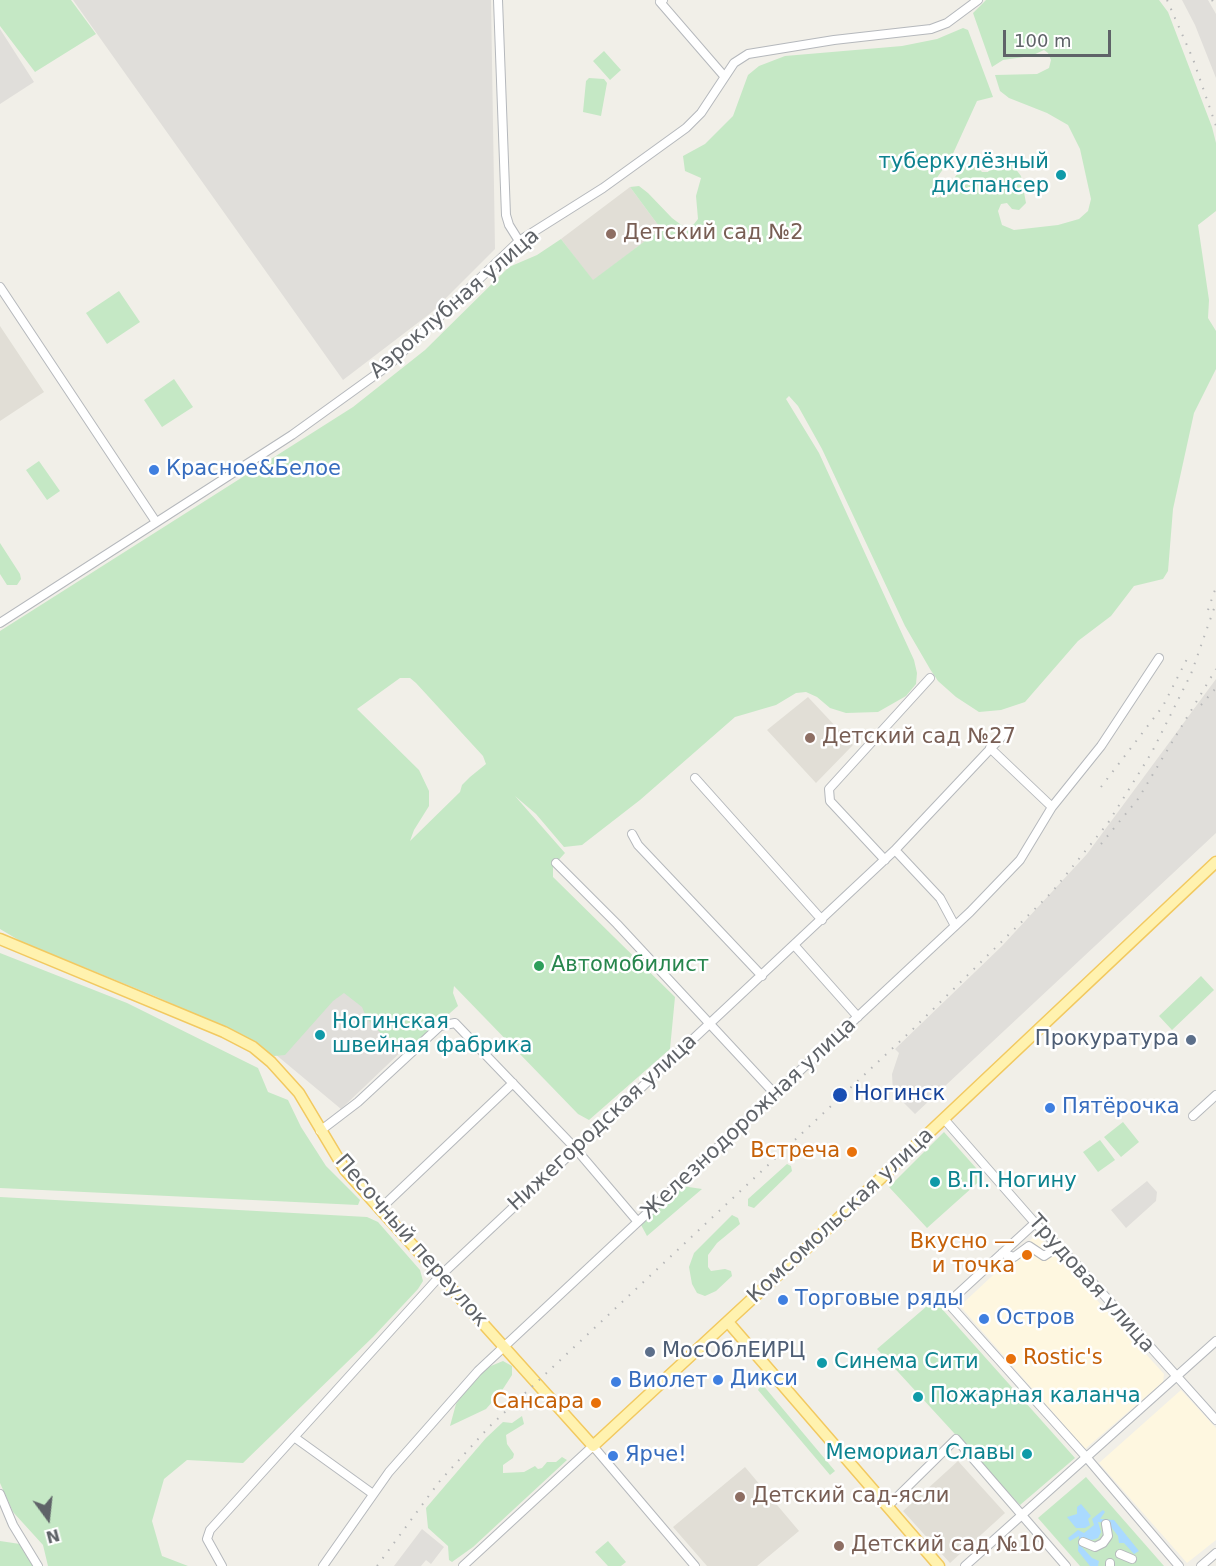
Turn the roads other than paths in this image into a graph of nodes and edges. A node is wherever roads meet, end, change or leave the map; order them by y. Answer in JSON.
{"nodes":[{"id":1,"x":498,"y":0,"type":"edge"},
{"id":2,"x":978,"y":0,"type":"edge"},
{"id":3,"x":662,"y":1,"type":"edge"},
{"id":4,"x":724,"y":76,"type":"junction"},
{"id":5,"x":519,"y":241,"type":"junction"},
{"id":6,"x":0,"y":287,"type":"edge"},
{"id":7,"x":156,"y":522,"type":"junction"},
{"id":8,"x":0,"y":623,"type":"edge"},
{"id":9,"x":1159,"y":658,"type":"dead end"},
{"id":10,"x":930,"y":678,"type":"dead end"},
{"id":11,"x":1009,"y":729,"type":"dead end"},
{"id":12,"x":990,"y":748,"type":"junction"},
{"id":13,"x":695,"y":778,"type":"dead end"},
{"id":14,"x":1052,"y":807,"type":"junction"},
{"id":15,"x":632,"y":834,"type":"dead end"},
{"id":16,"x":895,"y":850,"type":"junction"},
{"id":17,"x":885,"y":860,"type":"junction"},
{"id":18,"x":1216,"y":862,"type":"edge"},
{"id":19,"x":556,"y":863,"type":"dead end"},
{"id":20,"x":822,"y":920,"type":"junction"},
{"id":21,"x":954,"y":924,"type":"junction"},
{"id":22,"x":0,"y":939,"type":"edge"},
{"id":23,"x":795,"y":946,"type":"junction"},
{"id":24,"x":762,"y":976,"type":"junction"},
{"id":25,"x":858,"y":1017,"type":"junction"},
{"id":26,"x":710,"y":1024,"type":"junction"},
{"id":27,"x":513,"y":1083,"type":"junction"},
{"id":28,"x":775,"y":1094,"type":"junction"},
{"id":29,"x":1216,"y":1095,"type":"edge"},
{"id":30,"x":1193,"y":1116,"type":"dead end"},
{"id":31,"x":944,"y":1119,"type":"junction"},
{"id":32,"x":320,"y":1131,"type":"junction"},
{"id":33,"x":575,"y":1148,"type":"junction"},
{"id":34,"x":379,"y":1210,"type":"junction"},
{"id":35,"x":638,"y":1222,"type":"junction"},
{"id":36,"x":1035,"y":1223,"type":"junction"},
{"id":37,"x":1059,"y":1246,"type":"junction"},
{"id":38,"x":1002,"y":1253,"type":"junction"},
{"id":39,"x":440,"y":1276,"type":"junction"},
{"id":40,"x":728,"y":1322,"type":"junction"},
{"id":41,"x":1216,"y":1341,"type":"edge"},
{"id":42,"x":505,"y":1348,"type":"junction"},
{"id":43,"x":1176,"y":1378,"type":"junction"},
{"id":44,"x":1216,"y":1420,"type":"edge"},
{"id":45,"x":294,"y":1437,"type":"junction"},
{"id":46,"x":593,"y":1446,"type":"junction"},
{"id":47,"x":1087,"y":1458,"type":"junction"},
{"id":48,"x":0,"y":1494,"type":"edge"},
{"id":49,"x":373,"y":1494,"type":"junction"},
{"id":50,"x":888,"y":1506,"type":"junction"},
{"id":51,"x":1022,"y":1515,"type":"junction"},
{"id":52,"x":1106,"y":1524,"type":"dead end"},
{"id":53,"x":1108,"y":1536,"type":"junction"},
{"id":54,"x":1083,"y":1542,"type":"dead end"},
{"id":55,"x":1113,"y":1546,"type":"dead end"},
{"id":56,"x":1095,"y":1547,"type":"junction"},
{"id":57,"x":1104,"y":1553,"type":"dead end"},
{"id":58,"x":1216,"y":1553,"type":"edge"},
{"id":59,"x":1120,"y":1554,"type":"dead end"},
{"id":60,"x":1132,"y":1559,"type":"dead end"},
{"id":61,"x":38,"y":1566,"type":"edge"},
{"id":62,"x":222,"y":1566,"type":"edge"},
{"id":63,"x":323,"y":1566,"type":"edge"},
{"id":64,"x":463,"y":1566,"type":"edge"},
{"id":65,"x":695,"y":1566,"type":"edge"},
{"id":66,"x":939,"y":1566,"type":"edge"},
{"id":67,"x":965,"y":1566,"type":"edge"},
{"id":68,"x":1066,"y":1566,"type":"edge"},
{"id":69,"x":1179,"y":1566,"type":"edge"},
{"id":70,"x":1201,"y":1566,"type":"edge"}],
"edges":[{"from":1,"to":5,"type":"street"},
{"from":2,"to":4,"type":"street","name":"Аэроклубная улица"},
{"from":3,"to":4,"type":"street"},
{"from":4,"to":5,"type":"street","name":"Аэроклубная улица"},
{"from":5,"to":7,"type":"street","name":"Аэроклубная улица"},
{"from":6,"to":7,"type":"street"},
{"from":7,"to":8,"type":"street","name":"Аэроклубная улица"},
{"from":9,"to":14,"type":"street","name":"Железнодорожная улица"},
{"from":10,"to":17,"type":"street"},
{"from":11,"to":12,"type":"street","name":"Нижегородская улица"},
{"from":12,"to":14,"type":"street"},
{"from":12,"to":16,"type":"street","name":"Нижегородская улица"},
{"from":13,"to":20,"type":"street"},
{"from":14,"to":21,"type":"street","name":"Железнодорожная улица"},
{"from":15,"to":24,"type":"street"},
{"from":16,"to":17,"type":"street","name":"Нижегородская улица"},
{"from":16,"to":21,"type":"street"},
{"from":17,"to":20,"type":"street","name":"Нижегородская улица"},
{"from":18,"to":31,"type":"main road","name":"Комсомольская улица"},
{"from":19,"to":26,"type":"street"},
{"from":20,"to":23,"type":"street","name":"Нижегородская улица"},
{"from":21,"to":25,"type":"street","name":"Железнодорожная улица"},
{"from":22,"to":32,"type":"main road","name":"Песочный переулок"},
{"from":23,"to":24,"type":"street","name":"Нижегородская улица"},
{"from":23,"to":25,"type":"street"},
{"from":24,"to":26,"type":"street","name":"Нижегородская улица"},
{"from":25,"to":28,"type":"street","name":"Железнодорожная улица"},
{"from":26,"to":28,"type":"street"},
{"from":26,"to":33,"type":"street","name":"Нижегородская улица"},
{"from":27,"to":32,"type":"street"},
{"from":27,"to":33,"type":"street"},
{"from":27,"to":34,"type":"street"},
{"from":28,"to":35,"type":"street","name":"Железнодорожная улица"},
{"from":29,"to":30,"type":"street"},
{"from":31,"to":36,"type":"street","name":"Трудовая улица"},
{"from":31,"to":40,"type":"main road","name":"Комсомольская улица"},
{"from":32,"to":34,"type":"main road","name":"Песочный переулок"},
{"from":33,"to":35,"type":"street"},
{"from":33,"to":39,"type":"street","name":"Нижегородская улица"},
{"from":34,"to":39,"type":"main road","name":"Песочный переулок"},
{"from":35,"to":42,"type":"street","name":"Железнодорожная улица"},
{"from":36,"to":37,"type":"street","name":"Трудовая улица"},
{"from":36,"to":38,"type":"street"},
{"from":37,"to":38,"type":"street"},
{"from":37,"to":43,"type":"street","name":"Трудовая улица"},
{"from":38,"to":47,"type":"street"},
{"from":39,"to":42,"type":"main road","name":"Песочный переулок"},
{"from":39,"to":45,"type":"street","name":"Нижегородская улица"},
{"from":40,"to":46,"type":"main road","name":"Комсомольская улица"},
{"from":40,"to":50,"type":"main road"},
{"from":41,"to":43,"type":"street"},
{"from":42,"to":46,"type":"main road","name":"Песочный переулок"},
{"from":42,"to":49,"type":"street","name":"Железнодорожная улица"},
{"from":43,"to":44,"type":"street","name":"Трудовая улица"},
{"from":43,"to":47,"type":"street"},
{"from":45,"to":49,"type":"street"},
{"from":45,"to":62,"type":"street","name":"Нижегородская улица"},
{"from":46,"to":64,"type":"street","name":"Комсомольская улица"},
{"from":46,"to":65,"type":"street"},
{"from":47,"to":51,"type":"street"},
{"from":47,"to":69,"type":"street"},
{"from":48,"to":61,"type":"street"},
{"from":49,"to":63,"type":"street","name":"Железнодорожная улица"},
{"from":50,"to":51,"type":"street"},
{"from":50,"to":66,"type":"main road"},
{"from":51,"to":67,"type":"street"},
{"from":51,"to":68,"type":"street"},
{"from":52,"to":53,"type":"street"},
{"from":53,"to":55,"type":"street"},
{"from":53,"to":56,"type":"street"},
{"from":54,"to":56,"type":"street"},
{"from":56,"to":57,"type":"street"},
{"from":58,"to":70,"type":"street"},
{"from":59,"to":60,"type":"street"}]}
